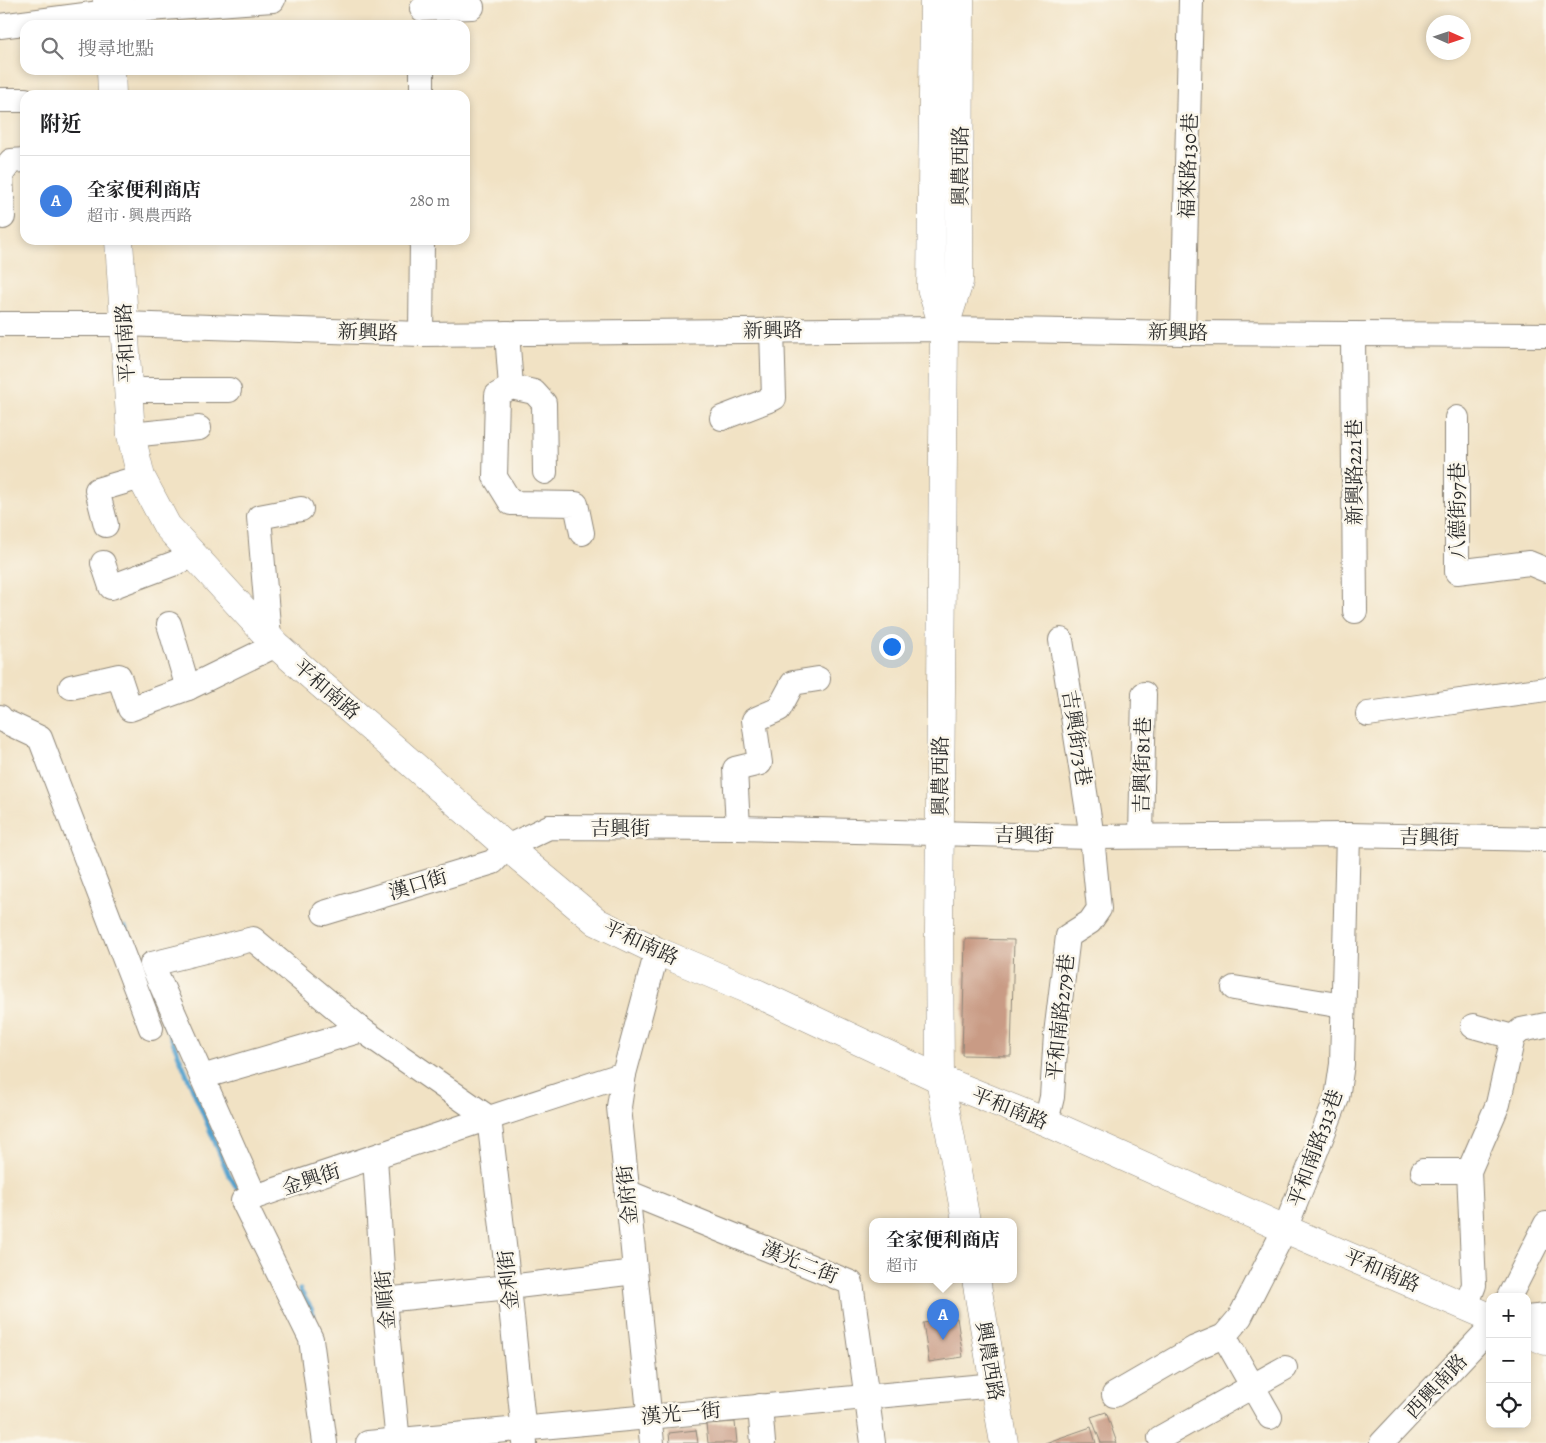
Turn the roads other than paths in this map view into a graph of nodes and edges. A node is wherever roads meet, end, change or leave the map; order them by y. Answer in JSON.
{"nodes":[{"id":1,"x":274,"y":0,"type":"edge"},
{"id":2,"x":934,"y":0,"type":"edge"},
{"id":3,"x":960,"y":0,"type":"edge"},
{"id":4,"x":1191,"y":0,"type":"edge"},
{"id":5,"x":472,"y":7,"type":"dead end"},
{"id":6,"x":422,"y":11,"type":"edge"},
{"id":7,"x":108,"y":12,"type":"edge"},
{"id":8,"x":46,"y":20,"type":"edge"},
{"id":9,"x":20,"y":23,"type":"edge"},
{"id":10,"x":0,"y":26,"type":"edge"},
{"id":11,"x":111,"y":75,"type":"edge"},
{"id":12,"x":422,"y":75,"type":"edge"},
{"id":13,"x":112,"y":90,"type":"edge"},
{"id":14,"x":422,"y":90,"type":"edge"},
{"id":15,"x":0,"y":100,"type":"edge"},
{"id":16,"x":20,"y":100,"type":"edge"},
{"id":17,"x":20,"y":160,"type":"edge"},
{"id":18,"x":2,"y":216,"type":"dead end"},
{"id":19,"x":119,"y":245,"type":"edge"},
{"id":20,"x":422,"y":245,"type":"edge"},
{"id":21,"x":0,"y":324,"type":"edge"},
{"id":22,"x":124,"y":324,"type":"junction"},
{"id":23,"x":944,"y":329,"type":"junction"},
{"id":24,"x":772,"y":330,"type":"junction"},
{"id":25,"x":507,"y":333,"type":"junction"},
{"id":26,"x":1183,"y":333,"type":"junction"},
{"id":27,"x":421,"y":334,"type":"junction"},
{"id":28,"x":1353,"y":334,"type":"junction"},
{"id":29,"x":1546,"y":335,"type":"edge"},
{"id":30,"x":511,"y":387,"type":"junction"},
{"id":31,"x":128,"y":390,"type":"junction"},
{"id":32,"x":229,"y":390,"type":"dead end"},
{"id":33,"x":722,"y":418,"type":"dead end"},
{"id":34,"x":1457,"y":418,"type":"dead end"},
{"id":35,"x":199,"y":428,"type":"dead end"},
{"id":36,"x":131,"y":435,"type":"junction"},
{"id":37,"x":545,"y":472,"type":"dead end"},
{"id":38,"x":141,"y":477,"type":"junction"},
{"id":39,"x":301,"y":509,"type":"dead end"},
{"id":40,"x":106,"y":525,"type":"dead end"},
{"id":41,"x":582,"y":532,"type":"dead end"},
{"id":42,"x":194,"y":556,"type":"junction"},
{"id":43,"x":103,"y":563,"type":"dead end"},
{"id":44,"x":1546,"y":570,"type":"edge"},
{"id":45,"x":1355,"y":611,"type":"dead end"},
{"id":46,"x":169,"y":624,"type":"dead end"},
{"id":47,"x":1061,"y":640,"type":"dead end"},
{"id":48,"x":273,"y":641,"type":"junction"},
{"id":49,"x":818,"y":679,"type":"dead end"},
{"id":50,"x":71,"y":687,"type":"dead end"},
{"id":51,"x":188,"y":688,"type":"junction"},
{"id":52,"x":1546,"y":689,"type":"edge"},
{"id":53,"x":1144,"y":694,"type":"dead end"},
{"id":54,"x":1368,"y":714,"type":"dead end"},
{"id":55,"x":0,"y":717,"type":"edge"},
{"id":56,"x":738,"y":828,"type":"junction"},
{"id":57,"x":940,"y":833,"type":"junction"},
{"id":58,"x":1348,"y":835,"type":"junction"},
{"id":59,"x":1092,"y":836,"type":"junction"},
{"id":60,"x":1141,"y":836,"type":"junction"},
{"id":61,"x":1546,"y":839,"type":"edge"},
{"id":62,"x":507,"y":847,"type":"junction"},
{"id":63,"x":324,"y":913,"type":"dead end"},
{"id":64,"x":657,"y":951,"type":"junction"},
{"id":65,"x":1234,"y":988,"type":"dead end"},
{"id":66,"x":1343,"y":1006,"type":"junction"},
{"id":67,"x":1546,"y":1025,"type":"edge"},
{"id":68,"x":1473,"y":1026,"type":"dead end"},
{"id":69,"x":151,"y":1028,"type":"dead end"},
{"id":70,"x":362,"y":1030,"type":"junction"},
{"id":71,"x":1513,"y":1037,"type":"junction"},
{"id":72,"x":624,"y":1074,"type":"junction"},
{"id":73,"x":202,"y":1077,"type":"junction"},
{"id":74,"x":940,"y":1080,"type":"junction"},
{"id":75,"x":489,"y":1118,"type":"junction"},
{"id":76,"x":1046,"y":1122,"type":"junction"},
{"id":77,"x":375,"y":1157,"type":"junction"},
{"id":78,"x":1423,"y":1171,"type":"dead end"},
{"id":79,"x":1469,"y":1171,"type":"junction"},
{"id":80,"x":627,"y":1192,"type":"junction"},
{"id":81,"x":256,"y":1197,"type":"junction"},
{"id":82,"x":965,"y":1218,"type":"edge"},
{"id":83,"x":1546,"y":1224,"type":"edge"},
{"id":84,"x":1285,"y":1229,"type":"junction"},
{"id":85,"x":635,"y":1272,"type":"junction"},
{"id":86,"x":977,"y":1283,"type":"edge"},
{"id":87,"x":509,"y":1287,"type":"junction"},
{"id":88,"x":1511,"y":1293,"type":"edge"},
{"id":89,"x":384,"y":1300,"type":"junction"},
{"id":90,"x":1478,"y":1311,"type":"edge"},
{"id":91,"x":1546,"y":1316,"type":"edge"},
{"id":92,"x":1531,"y":1318,"type":"edge"},
{"id":93,"x":1486,"y":1332,"type":"edge"},
{"id":94,"x":1531,"y":1335,"type":"edge"},
{"id":95,"x":1224,"y":1336,"type":"junction"},
{"id":96,"x":1546,"y":1341,"type":"edge"},
{"id":97,"x":1286,"y":1368,"type":"dead end"},
{"id":98,"x":995,"y":1385,"type":"junction"},
{"id":99,"x":1252,"y":1386,"type":"junction"},
{"id":100,"x":1114,"y":1395,"type":"dead end"},
{"id":101,"x":865,"y":1396,"type":"junction"},
{"id":102,"x":760,"y":1406,"type":"junction"},
{"id":103,"x":649,"y":1416,"type":"junction"},
{"id":104,"x":1270,"y":1417,"type":"dead end"},
{"id":105,"x":524,"y":1436,"type":"edge"},
{"id":106,"x":1160,"y":1438,"type":"dead end"},
{"id":107,"x":398,"y":1442,"type":"edge"},
{"id":108,"x":325,"y":1443,"type":"edge"},
{"id":109,"x":368,"y":1443,"type":"edge"},
{"id":110,"x":652,"y":1443,"type":"edge"},
{"id":111,"x":763,"y":1443,"type":"edge"},
{"id":112,"x":872,"y":1443,"type":"edge"},
{"id":113,"x":1004,"y":1443,"type":"edge"},
{"id":114,"x":1382,"y":1443,"type":"edge"}],
"edges":[{"from":1,"to":7,"type":"street"},
{"from":2,"to":23,"type":"main road","name":"興農西路"},
{"from":3,"to":23,"type":"main road","name":"興農西路"},
{"from":4,"to":26,"type":"street","name":"福來路130巷"},
{"from":5,"to":6,"type":"street"},
{"from":7,"to":8,"type":"street"},
{"from":9,"to":10,"type":"street"},
{"from":11,"to":13,"type":"main road"},
{"from":12,"to":14,"type":"street"},
{"from":15,"to":16,"type":"street"},
{"from":17,"to":18,"type":"street"},
{"from":19,"to":22,"type":"main road","name":"平和南路"},
{"from":20,"to":27,"type":"street"},
{"from":21,"to":22,"type":"street","name":"新興路"},
{"from":22,"to":27,"type":"street","name":"新興路"},
{"from":22,"to":31,"type":"main road","name":"平和南路"},
{"from":23,"to":24,"type":"street","name":"新興路"},
{"from":23,"to":26,"type":"street","name":"新興路"},
{"from":23,"to":57,"type":"main road","name":"興農西路"},
{"from":24,"to":25,"type":"street","name":"新興路"},
{"from":24,"to":33,"type":"street"},
{"from":25,"to":27,"type":"street","name":"新興路"},
{"from":25,"to":30,"type":"street"},
{"from":26,"to":28,"type":"street","name":"新興路"},
{"from":28,"to":29,"type":"street","name":"新興路"},
{"from":28,"to":45,"type":"street","name":"新興路221巷"},
{"from":30,"to":37,"type":"street"},
{"from":30,"to":41,"type":"street"},
{"from":31,"to":32,"type":"street"},
{"from":31,"to":36,"type":"main road","name":"平和南路"},
{"from":34,"to":44,"type":"street","name":"八德街97巷"},
{"from":35,"to":36,"type":"street"},
{"from":36,"to":38,"type":"main road","name":"平和南路"},
{"from":38,"to":40,"type":"street"},
{"from":38,"to":42,"type":"main road","name":"平和南路"},
{"from":39,"to":48,"type":"street"},
{"from":42,"to":43,"type":"street"},
{"from":42,"to":48,"type":"main road","name":"平和南路"},
{"from":46,"to":51,"type":"street"},
{"from":47,"to":59,"type":"street","name":"吉興街73巷"},
{"from":48,"to":51,"type":"street"},
{"from":48,"to":62,"type":"main road","name":"平和南路"},
{"from":49,"to":56,"type":"street"},
{"from":50,"to":51,"type":"street"},
{"from":52,"to":54,"type":"street"},
{"from":53,"to":60,"type":"street","name":"吉興街81巷"},
{"from":55,"to":69,"type":"street"},
{"from":56,"to":57,"type":"street","name":"吉興街"},
{"from":56,"to":62,"type":"street","name":"吉興街"},
{"from":57,"to":59,"type":"street","name":"吉興街"},
{"from":57,"to":74,"type":"main road","name":"興農西路"},
{"from":58,"to":60,"type":"street","name":"吉興街"},
{"from":58,"to":61,"type":"street","name":"吉興街"},
{"from":58,"to":66,"type":"street","name":"平和南路313巷"},
{"from":59,"to":60,"type":"street","name":"吉興街"},
{"from":59,"to":76,"type":"street","name":"平和南路279巷"},
{"from":62,"to":63,"type":"street","name":"漢口街"},
{"from":62,"to":64,"type":"main road","name":"平和南路"},
{"from":64,"to":72,"type":"street","name":"金府街"},
{"from":64,"to":74,"type":"main road","name":"平和南路"},
{"from":65,"to":66,"type":"street"},
{"from":66,"to":84,"type":"street","name":"平和南路313巷"},
{"from":67,"to":71,"type":"street"},
{"from":68,"to":71,"type":"street"},
{"from":70,"to":73,"type":"street"},
{"from":70,"to":73,"type":"street"},
{"from":70,"to":75,"type":"street"},
{"from":71,"to":79,"type":"street"},
{"from":72,"to":75,"type":"street","name":"金興街"},
{"from":72,"to":80,"type":"street","name":"金府街"},
{"from":73,"to":81,"type":"street"},
{"from":74,"to":76,"type":"main road","name":"平和南路"},
{"from":74,"to":82,"type":"main road","name":"興農西路"},
{"from":75,"to":77,"type":"street","name":"金興街"},
{"from":75,"to":87,"type":"street","name":"金利街"},
{"from":76,"to":84,"type":"main road","name":"平和南路"},
{"from":77,"to":81,"type":"street","name":"金興街"},
{"from":77,"to":89,"type":"street","name":"金順街"},
{"from":78,"to":79,"type":"street"},
{"from":79,"to":90,"type":"street"},
{"from":80,"to":85,"type":"street","name":"金府街"},
{"from":80,"to":101,"type":"street","name":"漢光二街"},
{"from":81,"to":108,"type":"street","name":"金興街"},
{"from":83,"to":88,"type":"street"},
{"from":84,"to":90,"type":"main road","name":"平和南路"},
{"from":84,"to":95,"type":"street","name":"平和南路313巷"},
{"from":85,"to":87,"type":"street"},
{"from":85,"to":103,"type":"street","name":"金府街"},
{"from":86,"to":98,"type":"main road","name":"興農西路"},
{"from":87,"to":89,"type":"street"},
{"from":87,"to":105,"type":"street","name":"金利街"},
{"from":89,"to":107,"type":"street","name":"金順街"},
{"from":91,"to":92,"type":"street"},
{"from":93,"to":114,"type":"street","name":"西興南路"},
{"from":94,"to":96,"type":"main road"},
{"from":95,"to":99,"type":"street"},
{"from":95,"to":100,"type":"street"},
{"from":97,"to":99,"type":"street"},
{"from":98,"to":101,"type":"street","name":"漢光一街"},
{"from":98,"to":113,"type":"main road","name":"興農西路"},
{"from":99,"to":104,"type":"street"},
{"from":99,"to":106,"type":"street"},
{"from":101,"to":102,"type":"street","name":"漢光一街"},
{"from":101,"to":112,"type":"street","name":"漢光二街"},
{"from":102,"to":103,"type":"street","name":"漢光一街"},
{"from":102,"to":111,"type":"street"},
{"from":103,"to":105,"type":"street","name":"漢光一街"},
{"from":103,"to":110,"type":"street","name":"金府街"},
{"from":105,"to":107,"type":"street","name":"漢光一街"},
{"from":107,"to":109,"type":"street","name":"漢光一街"}]}
